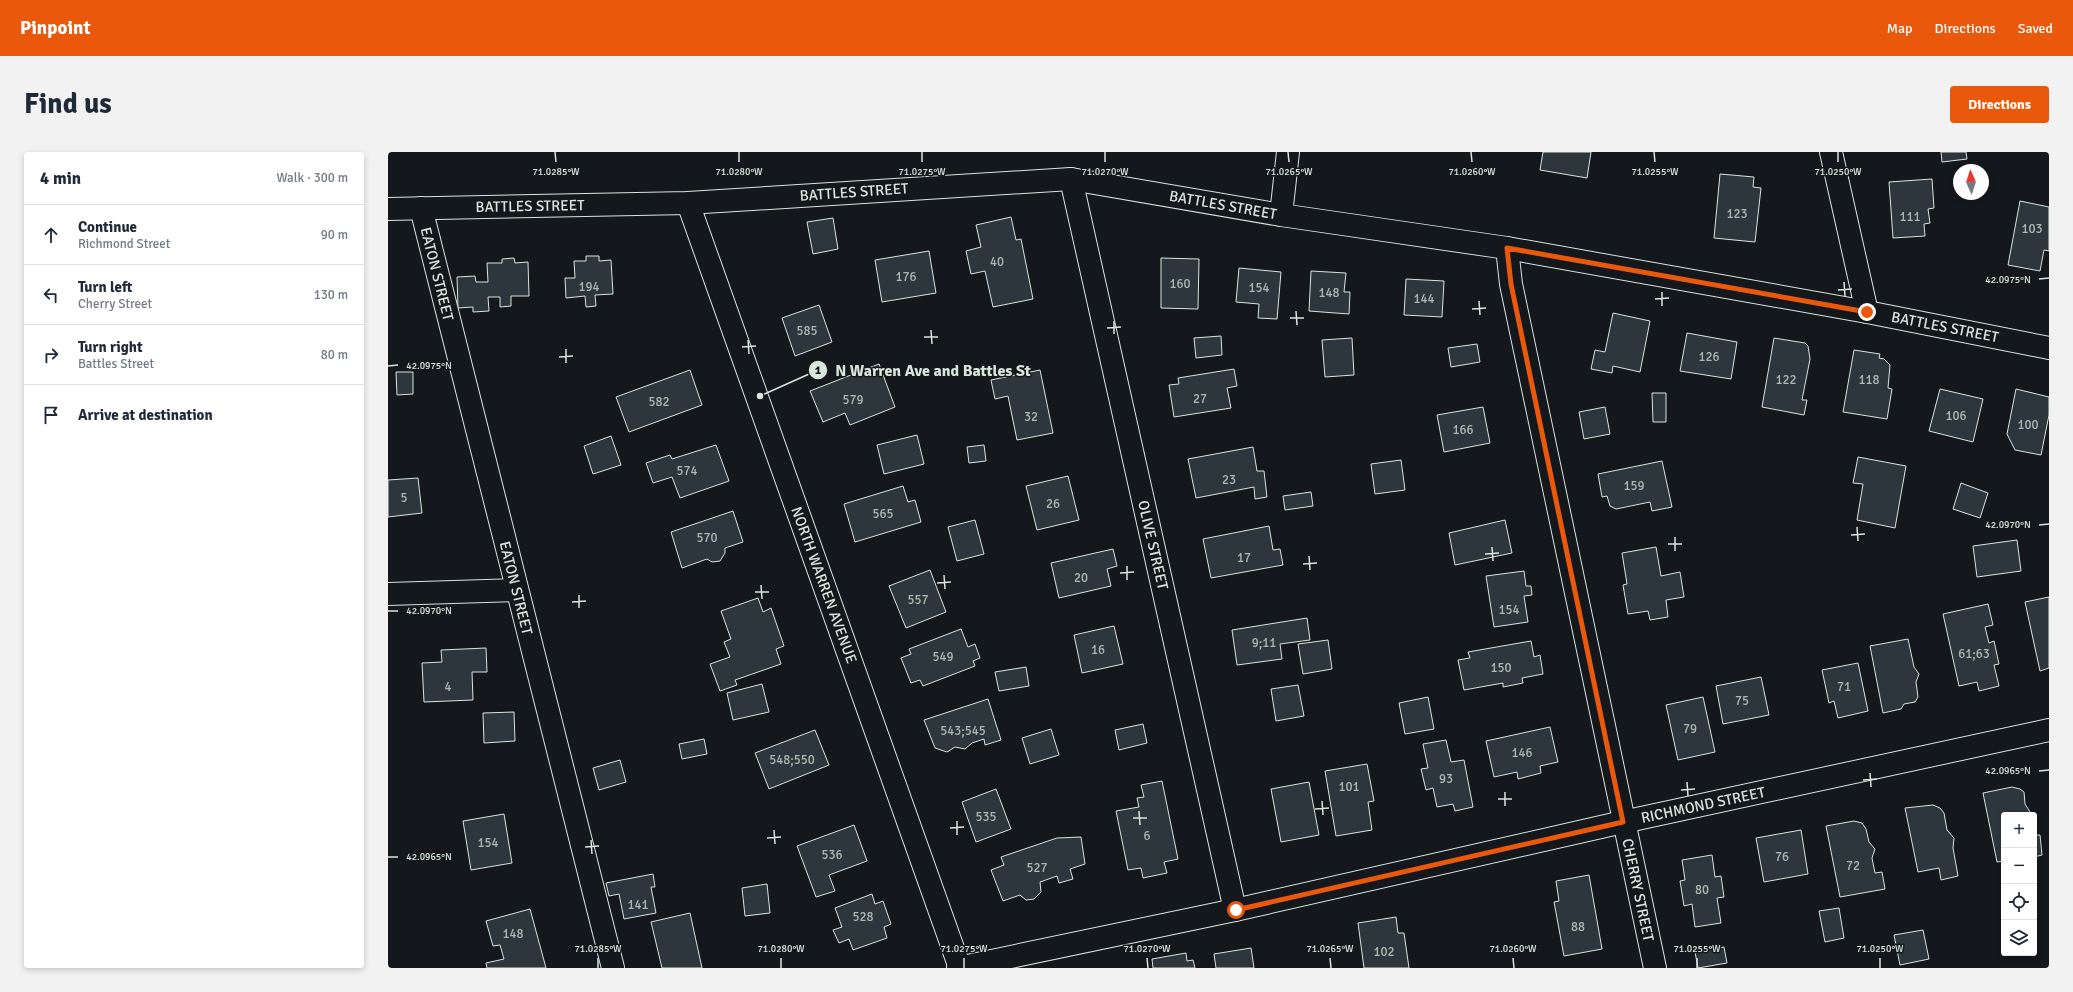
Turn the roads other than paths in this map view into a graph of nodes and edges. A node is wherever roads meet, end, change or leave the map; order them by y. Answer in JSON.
{"nodes":[{"id":1,"x":1288,"y":152,"type":"edge"},
{"id":2,"x":1831,"y":152,"type":"edge"},
{"id":3,"x":1071,"y":179,"type":"junction"},
{"id":4,"x":688,"y":203,"type":"junction"},
{"id":5,"x":420,"y":208,"type":"junction"},
{"id":6,"x":388,"y":209,"type":"edge"},
{"id":7,"x":1281,"y":216,"type":"junction"},
{"id":8,"x":1507,"y":248,"type":"junction"},
{"id":9,"x":1867,"y":312,"type":"junction"},
{"id":10,"x":2049,"y":348,"type":"edge"},
{"id":11,"x":516,"y":590,"type":"junction"},
{"id":12,"x":388,"y":594,"type":"edge"},
{"id":13,"x":2049,"y":730,"type":"edge"},
{"id":14,"x":1623,"y":822,"type":"junction"},
{"id":15,"x":1236,"y":910,"type":"junction"},
{"id":16,"x":614,"y":968,"type":"edge"},
{"id":17,"x":959,"y":968,"type":"edge"},
{"id":18,"x":1655,"y":968,"type":"edge"}],
"edges":[{"from":1,"to":7,"type":"street"},
{"from":2,"to":9,"type":"street"},
{"from":3,"to":4,"type":"street","name":"BATTLES STREET"},
{"from":3,"to":7,"type":"street","name":"BATTLES STREET"},
{"from":3,"to":15,"type":"street","name":"OLIVE STREET"},
{"from":4,"to":5,"type":"street","name":"BATTLES STREET"},
{"from":4,"to":17,"type":"street","name":"NORTH WARREN AVENUE"},
{"from":5,"to":6,"type":"street","name":"BATTLES STREET"},
{"from":5,"to":11,"type":"street","name":"EATON STREET"},
{"from":7,"to":8,"type":"street","name":"BATTLES STREET"},
{"from":8,"to":9,"type":"street","name":"BATTLES STREET"},
{"from":8,"to":14,"type":"street","name":"CHERRY STREET"},
{"from":9,"to":10,"type":"street","name":"BATTLES STREET"},
{"from":11,"to":12,"type":"street"},
{"from":11,"to":16,"type":"street","name":"EATON STREET"},
{"from":13,"to":14,"type":"street","name":"RICHMOND STREET"},
{"from":14,"to":15,"type":"street","name":"RICHMOND STREET"},
{"from":14,"to":18,"type":"street","name":"CHERRY STREET"},
{"from":15,"to":17,"type":"street","name":"RICHMOND STREET"}]}
